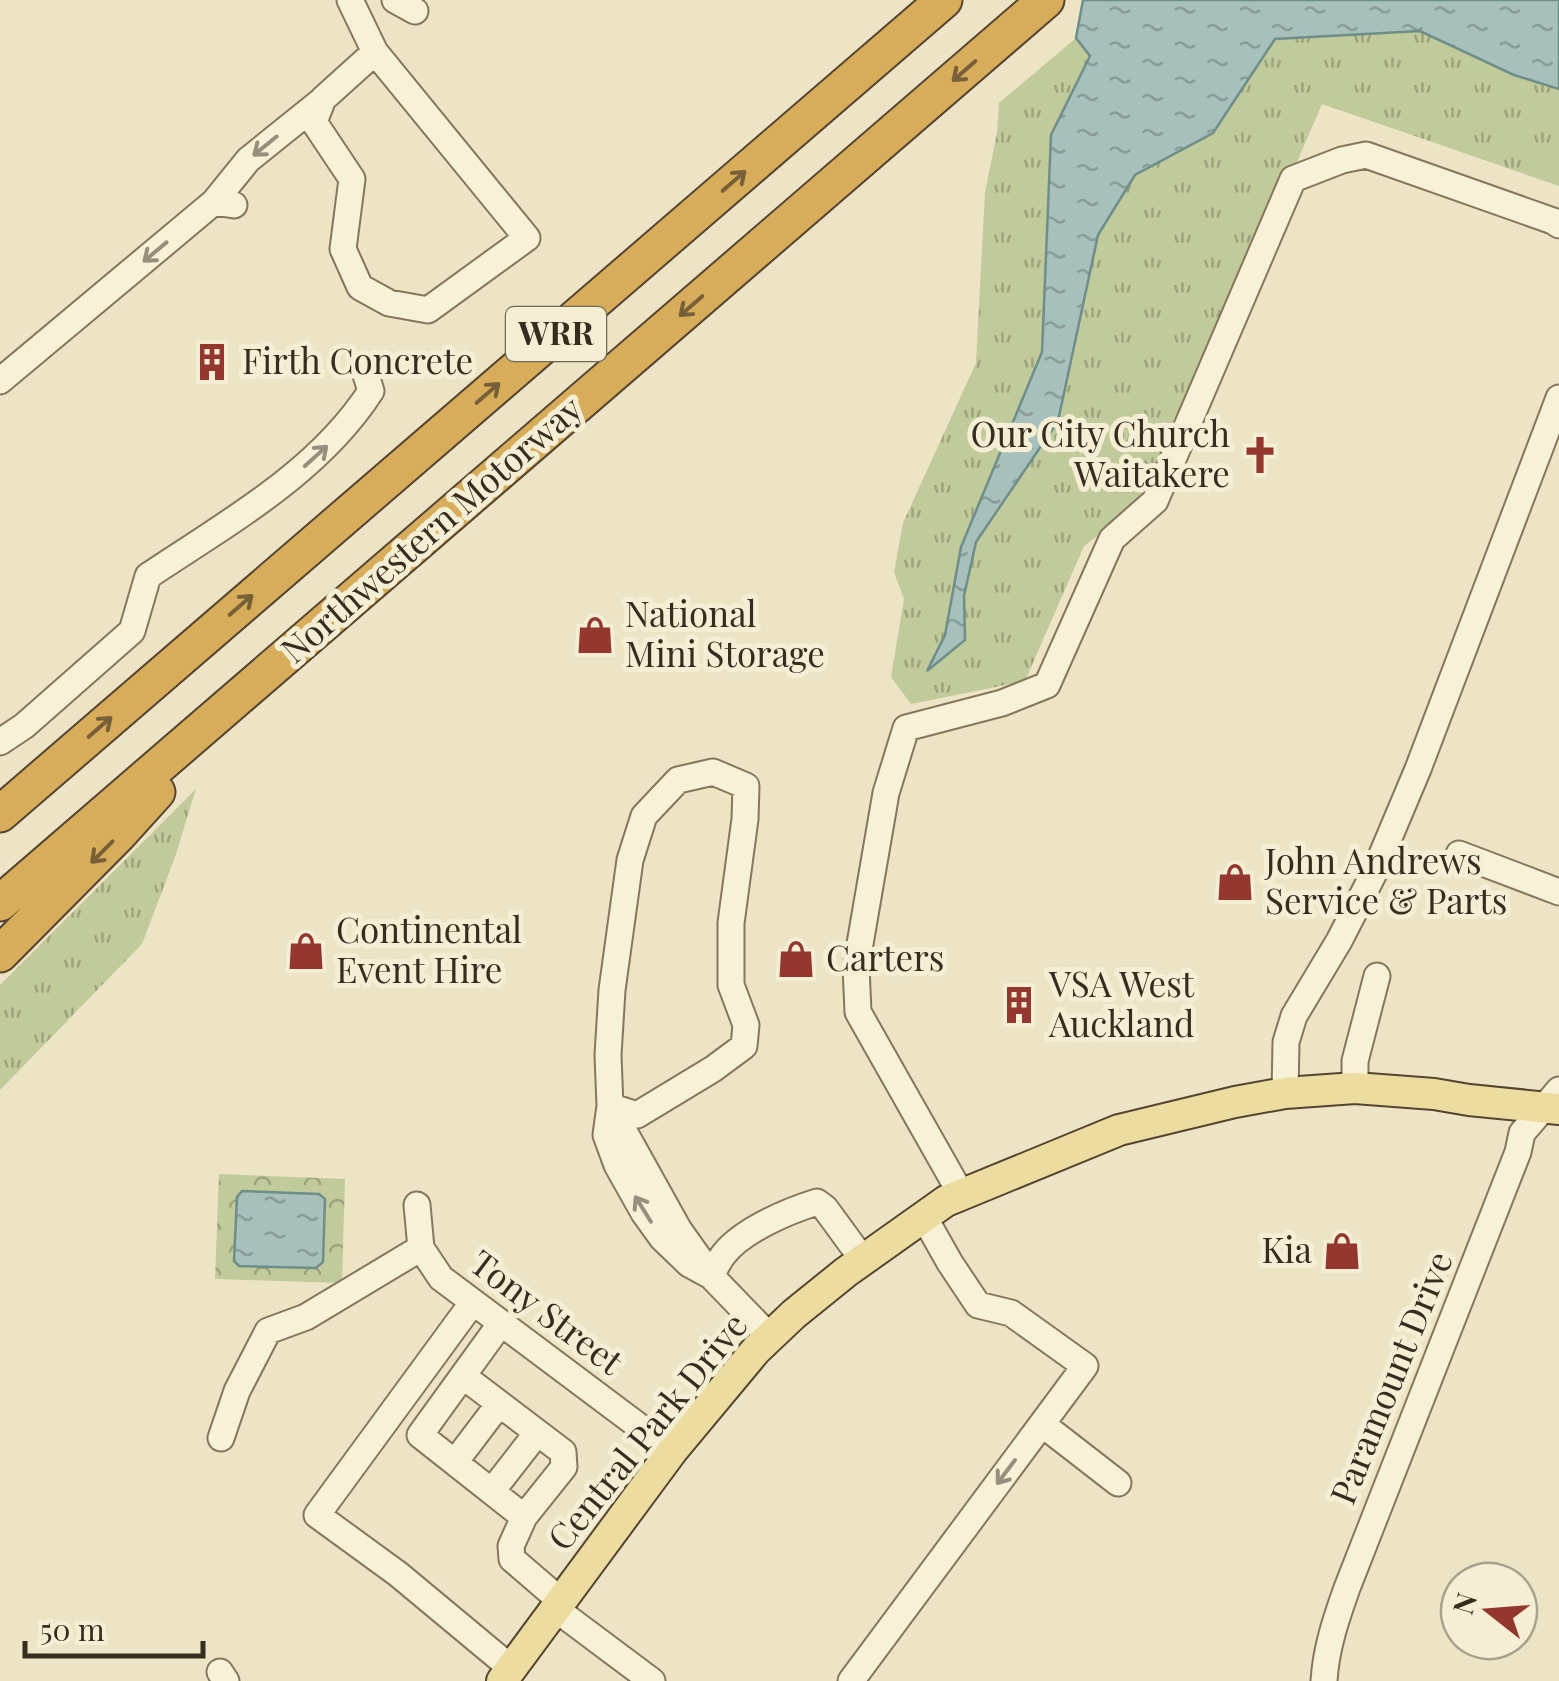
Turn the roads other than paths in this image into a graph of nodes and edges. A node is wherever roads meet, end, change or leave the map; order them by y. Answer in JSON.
{"nodes":[{"id":1,"x":350,"y":0,"type":"edge"},
{"id":2,"x":944,"y":0,"type":"edge"},
{"id":3,"x":1042,"y":4,"type":"edge"},
{"id":4,"x":375,"y":52,"type":"junction"},
{"id":5,"x":324,"y":98,"type":"junction"},
{"id":6,"x":1559,"y":225,"type":"edge"},
{"id":7,"x":366,"y":375,"type":"dead end"},
{"id":8,"x":0,"y":380,"type":"edge"},
{"id":9,"x":1559,"y":398,"type":"edge"},
{"id":10,"x":262,"y":676,"type":"junction"},
{"id":11,"x":0,"y":742,"type":"edge"},
{"id":12,"x":0,"y":814,"type":"edge"},
{"id":13,"x":1458,"y":854,"type":"dead end"},
{"id":14,"x":1559,"y":892,"type":"edge"},
{"id":15,"x":0,"y":903,"type":"edge"},
{"id":16,"x":0,"y":954,"type":"edge"},
{"id":17,"x":1377,"y":976,"type":"dead end"},
{"id":18,"x":1355,"y":1088,"type":"junction"},
{"id":19,"x":1284,"y":1094,"type":"junction"},
{"id":20,"x":1554,"y":1102,"type":"edge"},
{"id":21,"x":610,"y":1106,"type":"junction"},
{"id":22,"x":961,"y":1194,"type":"junction"},
{"id":23,"x":416,"y":1205,"type":"dead end"},
{"id":24,"x":924,"y":1216,"type":"junction"},
{"id":25,"x":421,"y":1248,"type":"junction"},
{"id":26,"x":862,"y":1260,"type":"junction"},
{"id":27,"x":712,"y":1276,"type":"junction"},
{"id":28,"x":473,"y":1302,"type":"junction"},
{"id":29,"x":501,"y":1322,"type":"junction"},
{"id":30,"x":770,"y":1338,"type":"junction"},
{"id":31,"x":462,"y":1376,"type":"junction"},
{"id":32,"x":499,"y":1404,"type":"junction"},
{"id":33,"x":1042,"y":1424,"type":"junction"},
{"id":34,"x":537,"y":1432,"type":"junction"},
{"id":35,"x":221,"y":1438,"type":"dead end"},
{"id":36,"x":672,"y":1452,"type":"junction"},
{"id":37,"x":455,"y":1462,"type":"junction"},
{"id":38,"x":1118,"y":1483,"type":"dead end"},
{"id":39,"x":492,"y":1491,"type":"junction"},
{"id":40,"x":524,"y":1517,"type":"junction"},
{"id":41,"x":559,"y":1606,"type":"junction"},
{"id":42,"x":507,"y":1674,"type":"edge"},
{"id":43,"x":652,"y":1681,"type":"edge"},
{"id":44,"x":851,"y":1681,"type":"edge"},
{"id":45,"x":1324,"y":1681,"type":"edge"}],
"edges":[{"from":1,"to":4,"type":"street"},
{"from":12,"to":2,"type":"highway","name":"Northwestern Motorway","number":"WRR","one_way":true},
{"from":3,"to":10,"type":"highway","name":"Northwestern Motorway","number":"WRR","one_way":true},
{"from":4,"to":5,"type":"street"},
{"from":4,"to":5,"type":"street"},
{"from":5,"to":8,"type":"street","one_way":true},
{"from":6,"to":22,"type":"street"},
{"from":11,"to":7,"type":"street","one_way":true},
{"from":9,"to":19,"type":"street"},
{"from":10,"to":15,"type":"highway","name":"Northwestern Motorway","number":"WRR"},
{"from":10,"to":16,"type":"highway","one_way":true},
{"from":13,"to":14,"type":"street"},
{"from":17,"to":18,"type":"street"},
{"from":18,"to":19,"type":"main road","name":"Central Park Drive"},
{"from":18,"to":20,"type":"main road","name":"Central Park Drive"},
{"from":19,"to":22,"type":"main road","name":"Central Park Drive"},
{"from":20,"to":45,"type":"street","name":"Paramount Drive"},
{"from":21,"to":21,"type":"street"},
{"from":21,"to":27,"type":"street"},
{"from":22,"to":24,"type":"main road","name":"Central Park Drive"},
{"from":23,"to":25,"type":"street","name":"Tony Street"},
{"from":24,"to":26,"type":"main road","name":"Central Park Drive"},
{"from":24,"to":33,"type":"street"},
{"from":25,"to":28,"type":"street","name":"Tony Street"},
{"from":25,"to":35,"type":"street"},
{"from":26,"to":27,"type":"street"},
{"from":26,"to":30,"type":"main road","name":"Central Park Drive"},
{"from":27,"to":30,"type":"street"},
{"from":28,"to":29,"type":"street","name":"Tony Street"},
{"from":28,"to":42,"type":"street"},
{"from":29,"to":31,"type":"street"},
{"from":29,"to":36,"type":"street","name":"Tony Street"},
{"from":30,"to":36,"type":"main road","name":"Central Park Drive"},
{"from":31,"to":32,"type":"street"},
{"from":31,"to":37,"type":"street"},
{"from":32,"to":34,"type":"street"},
{"from":32,"to":37,"type":"street"},
{"from":33,"to":38,"type":"street"},
{"from":33,"to":44,"type":"street","one_way":true},
{"from":34,"to":39,"type":"street"},
{"from":34,"to":40,"type":"street"},
{"from":36,"to":41,"type":"main road","name":"Central Park Drive"},
{"from":37,"to":39,"type":"street"},
{"from":39,"to":40,"type":"street"},
{"from":40,"to":41,"type":"street"},
{"from":41,"to":42,"type":"main road","name":"Central Park Drive"},
{"from":41,"to":43,"type":"street"}]}
